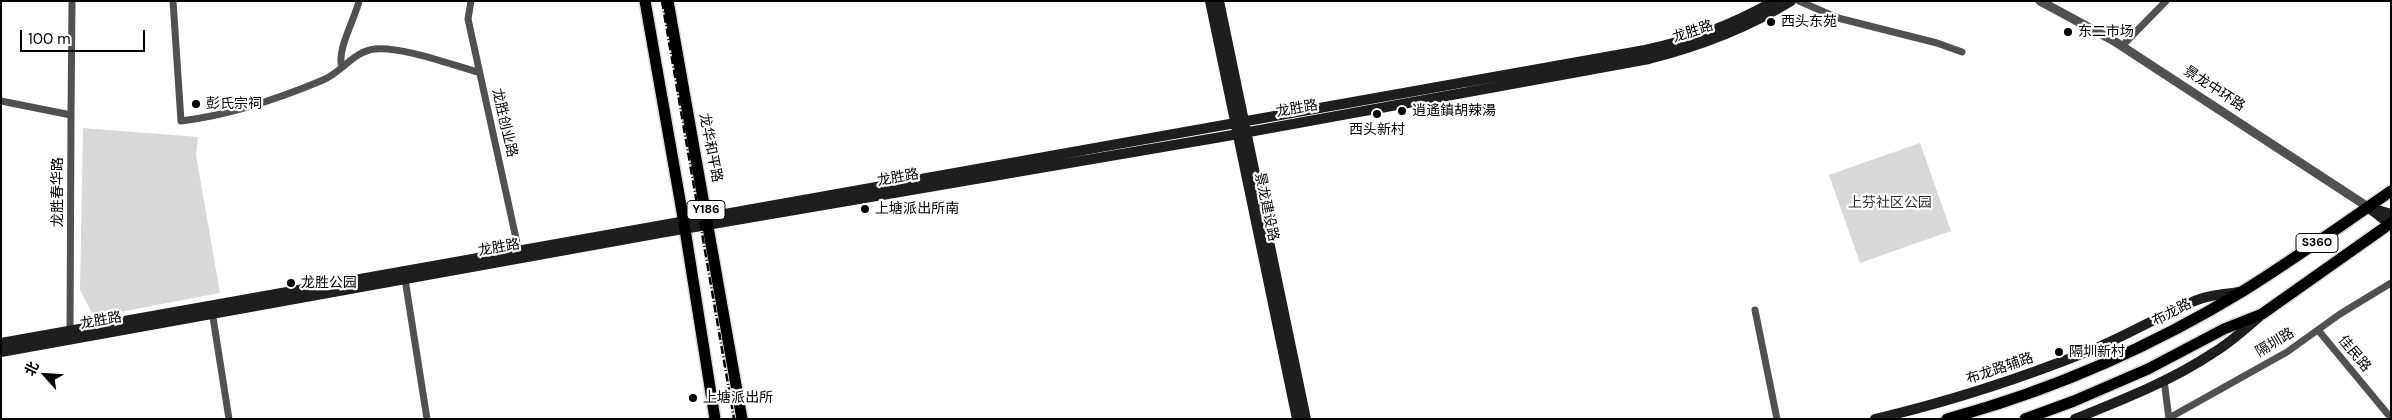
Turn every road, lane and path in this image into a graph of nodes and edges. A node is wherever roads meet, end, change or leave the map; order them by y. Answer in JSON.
{"nodes":[{"id":1,"x":72,"y":1,"type":"edge"},
{"id":2,"x":173,"y":1,"type":"edge"},
{"id":3,"x":359,"y":1,"type":"edge"},
{"id":4,"x":470,"y":1,"type":"edge"},
{"id":5,"x":645,"y":1,"type":"edge"},
{"id":6,"x":668,"y":1,"type":"edge"},
{"id":7,"x":1210,"y":1,"type":"edge"},
{"id":8,"x":1219,"y":1,"type":"edge"},
{"id":9,"x":1774,"y":1,"type":"edge"},
{"id":10,"x":1790,"y":1,"type":"edge"},
{"id":11,"x":1799,"y":1,"type":"edge"},
{"id":12,"x":2040,"y":1,"type":"edge"},
{"id":13,"x":2166,"y":1,"type":"edge"},
{"id":14,"x":2122,"y":46,"type":"junction"},
{"id":15,"x":1962,"y":52,"type":"dead end"},
{"id":16,"x":342,"y":68,"type":"junction"},
{"id":17,"x":478,"y":72,"type":"junction"},
{"id":18,"x":1,"y":101,"type":"edge"},
{"id":19,"x":71,"y":115,"type":"junction"},
{"id":20,"x":1239,"y":128,"type":"junction"},
{"id":21,"x":2391,"y":191,"type":"edge"},
{"id":22,"x":2368,"y":207,"type":"junction"},
{"id":23,"x":708,"y":220,"type":"junction"},
{"id":24,"x":2390,"y":221,"type":"edge"},
{"id":25,"x":684,"y":225,"type":"junction"},
{"id":26,"x":518,"y":247,"type":"junction"},
{"id":27,"x":406,"y":279,"type":"junction"},
{"id":28,"x":2391,"y":283,"type":"edge"},
{"id":29,"x":2241,"y":292,"type":"junction"},
{"id":30,"x":212,"y":310,"type":"junction"},
{"id":31,"x":1755,"y":310,"type":"dead end"},
{"id":32,"x":2262,"y":314,"type":"junction"},
{"id":33,"x":2318,"y":330,"type":"junction"},
{"id":34,"x":70,"y":335,"type":"junction"},
{"id":35,"x":1,"y":343,"type":"edge"},
{"id":36,"x":1,"y":352,"type":"edge"},
{"id":37,"x":2164,"y":380,"type":"junction"},
{"id":38,"x":2169,"y":418,"type":"edge"},
{"id":39,"x":2391,"y":418,"type":"edge"},
{"id":40,"x":229,"y":419,"type":"edge"},
{"id":41,"x":427,"y":419,"type":"edge"},
{"id":42,"x":715,"y":419,"type":"edge"},
{"id":43,"x":742,"y":419,"type":"edge"},
{"id":44,"x":1296,"y":419,"type":"edge"},
{"id":45,"x":1306,"y":419,"type":"edge"},
{"id":46,"x":1777,"y":419,"type":"edge"},
{"id":47,"x":1875,"y":419,"type":"edge"},
{"id":48,"x":1947,"y":419,"type":"edge"},
{"id":49,"x":2025,"y":419,"type":"edge"},
{"id":50,"x":2074,"y":419,"type":"edge"}],
"edges":[{"from":1,"to":19,"type":"street","name":"龙胜春华路"},
{"from":2,"to":16,"type":"street"},
{"from":3,"to":16,"type":"street"},
{"from":4,"to":17,"type":"street","name":"龙胜创业路"},
{"from":5,"to":25,"type":"main road","number":"Y186"},
{"from":6,"to":23,"type":"main road","name":"龙华和平路","number":"Y186"},
{"from":7,"to":20,"type":"main road","name":"景龙建设路"},
{"from":8,"to":20,"type":"main road","name":"景龙建设路"},
{"from":9,"to":20,"type":"main road","name":"龙胜路"},
{"from":10,"to":20,"type":"main road","name":"龙胜路"},
{"from":11,"to":15,"type":"street"},
{"from":12,"to":14,"type":"street","name":"景龙中环路"},
{"from":13,"to":14,"type":"street"},
{"from":14,"to":22,"type":"street","name":"景龙中环路"},
{"from":16,"to":17,"type":"street"},
{"from":17,"to":26,"type":"street","name":"龙胜创业路"},
{"from":18,"to":19,"type":"street"},
{"from":19,"to":34,"type":"street","name":"龙胜春华路"},
{"from":20,"to":23,"type":"main road","name":"龙胜路"},
{"from":20,"to":44,"type":"main road","name":"景龙建设路"},
{"from":20,"to":45,"type":"main road","name":"景龙建设路"},
{"from":21,"to":22,"type":"main road","name":"布龙路","number":"S360"},
{"from":22,"to":24,"type":"main road"},
{"from":22,"to":29,"type":"main road","name":"布龙路","number":"S360"},
{"from":23,"to":25,"type":"main road","name":"龙胜路"},
{"from":23,"to":43,"type":"main road","name":"龙华和平路","number":"Y186"},
{"from":24,"to":32,"type":"main road","number":"S360"},
{"from":25,"to":26,"type":"main road","name":"龙胜路"},
{"from":25,"to":27,"type":"main road","name":"龙胜路"},
{"from":25,"to":42,"type":"main road","number":"Y186"},
{"from":26,"to":30,"type":"main road","name":"龙胜路"},
{"from":27,"to":30,"type":"main road","name":"龙胜路"},
{"from":27,"to":41,"type":"street"},
{"from":28,"to":33,"type":"street","name":"隔圳路"},
{"from":29,"to":47,"type":"main road","name":"布龙路辅路"},
{"from":29,"to":48,"type":"main road","name":"布龙路","number":"S360"},
{"from":30,"to":34,"type":"main road","name":"龙胜路"},
{"from":30,"to":40,"type":"street"},
{"from":31,"to":46,"type":"street"},
{"from":32,"to":37,"type":"main road"},
{"from":32,"to":49,"type":"main road","number":"S360"},
{"from":33,"to":38,"type":"street","name":"隔圳路"},
{"from":33,"to":39,"type":"street","name":"佳民路"},
{"from":34,"to":35,"type":"main road","name":"龙胜路"},
{"from":34,"to":36,"type":"main road","name":"龙胜路"},
{"from":37,"to":38,"type":"street"},
{"from":37,"to":50,"type":"main road"}]}
